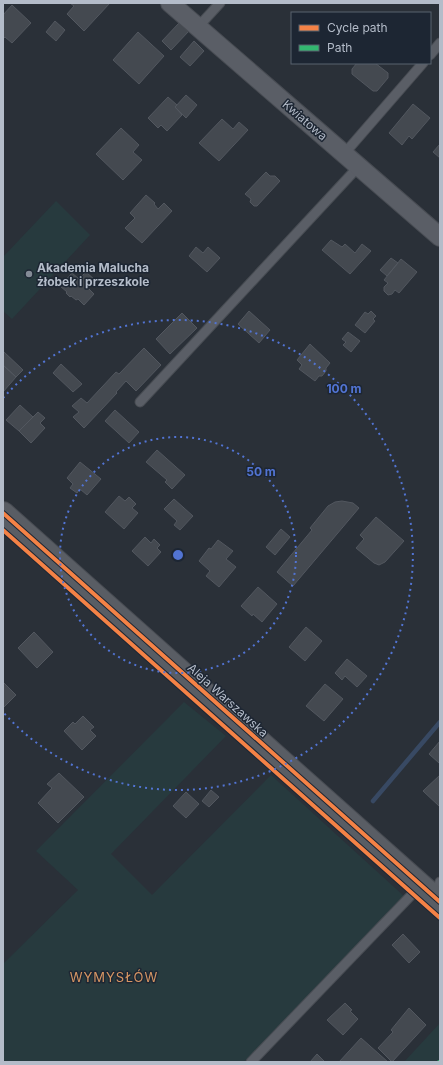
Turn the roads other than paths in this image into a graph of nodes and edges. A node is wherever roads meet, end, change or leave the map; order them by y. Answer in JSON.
{"nodes":[{"id":1,"x":170,"y":3,"type":"edge"},
{"id":2,"x":220,"y":3,"type":"edge"},
{"id":3,"x":198,"y":28,"type":"junction"},
{"id":4,"x":440,"y":43,"type":"edge"},
{"id":5,"x":431,"y":54,"type":"edge"},
{"id":6,"x":422,"y":64,"type":"edge"},
{"id":7,"x":344,"y":154,"type":"junction"},
{"id":8,"x":359,"y":166,"type":"junction"},
{"id":9,"x":440,"y":237,"type":"edge"},
{"id":10,"x":140,"y":402,"type":"dead end"},
{"id":11,"x":3,"y":513,"type":"edge"},
{"id":12,"x":434,"y":892,"type":"edge"},
{"id":13,"x":251,"y":1062,"type":"edge"}],
"edges":[{"from":1,"to":3,"type":"street","name":"Kwiatowa"},
{"from":2,"to":3,"type":"lane"},
{"from":3,"to":7,"type":"street","name":"Kwiatowa"},
{"from":4,"to":5,"type":"lane"},
{"from":6,"to":7,"type":"lane"},
{"from":7,"to":8,"type":"street","name":"Kwiatowa"},
{"from":8,"to":9,"type":"street","name":"Kwiatowa"},
{"from":8,"to":10,"type":"lane"},
{"from":11,"to":12,"type":"street","name":"Aleja Warszawska"},
{"from":12,"to":13,"type":"lane"}]}
